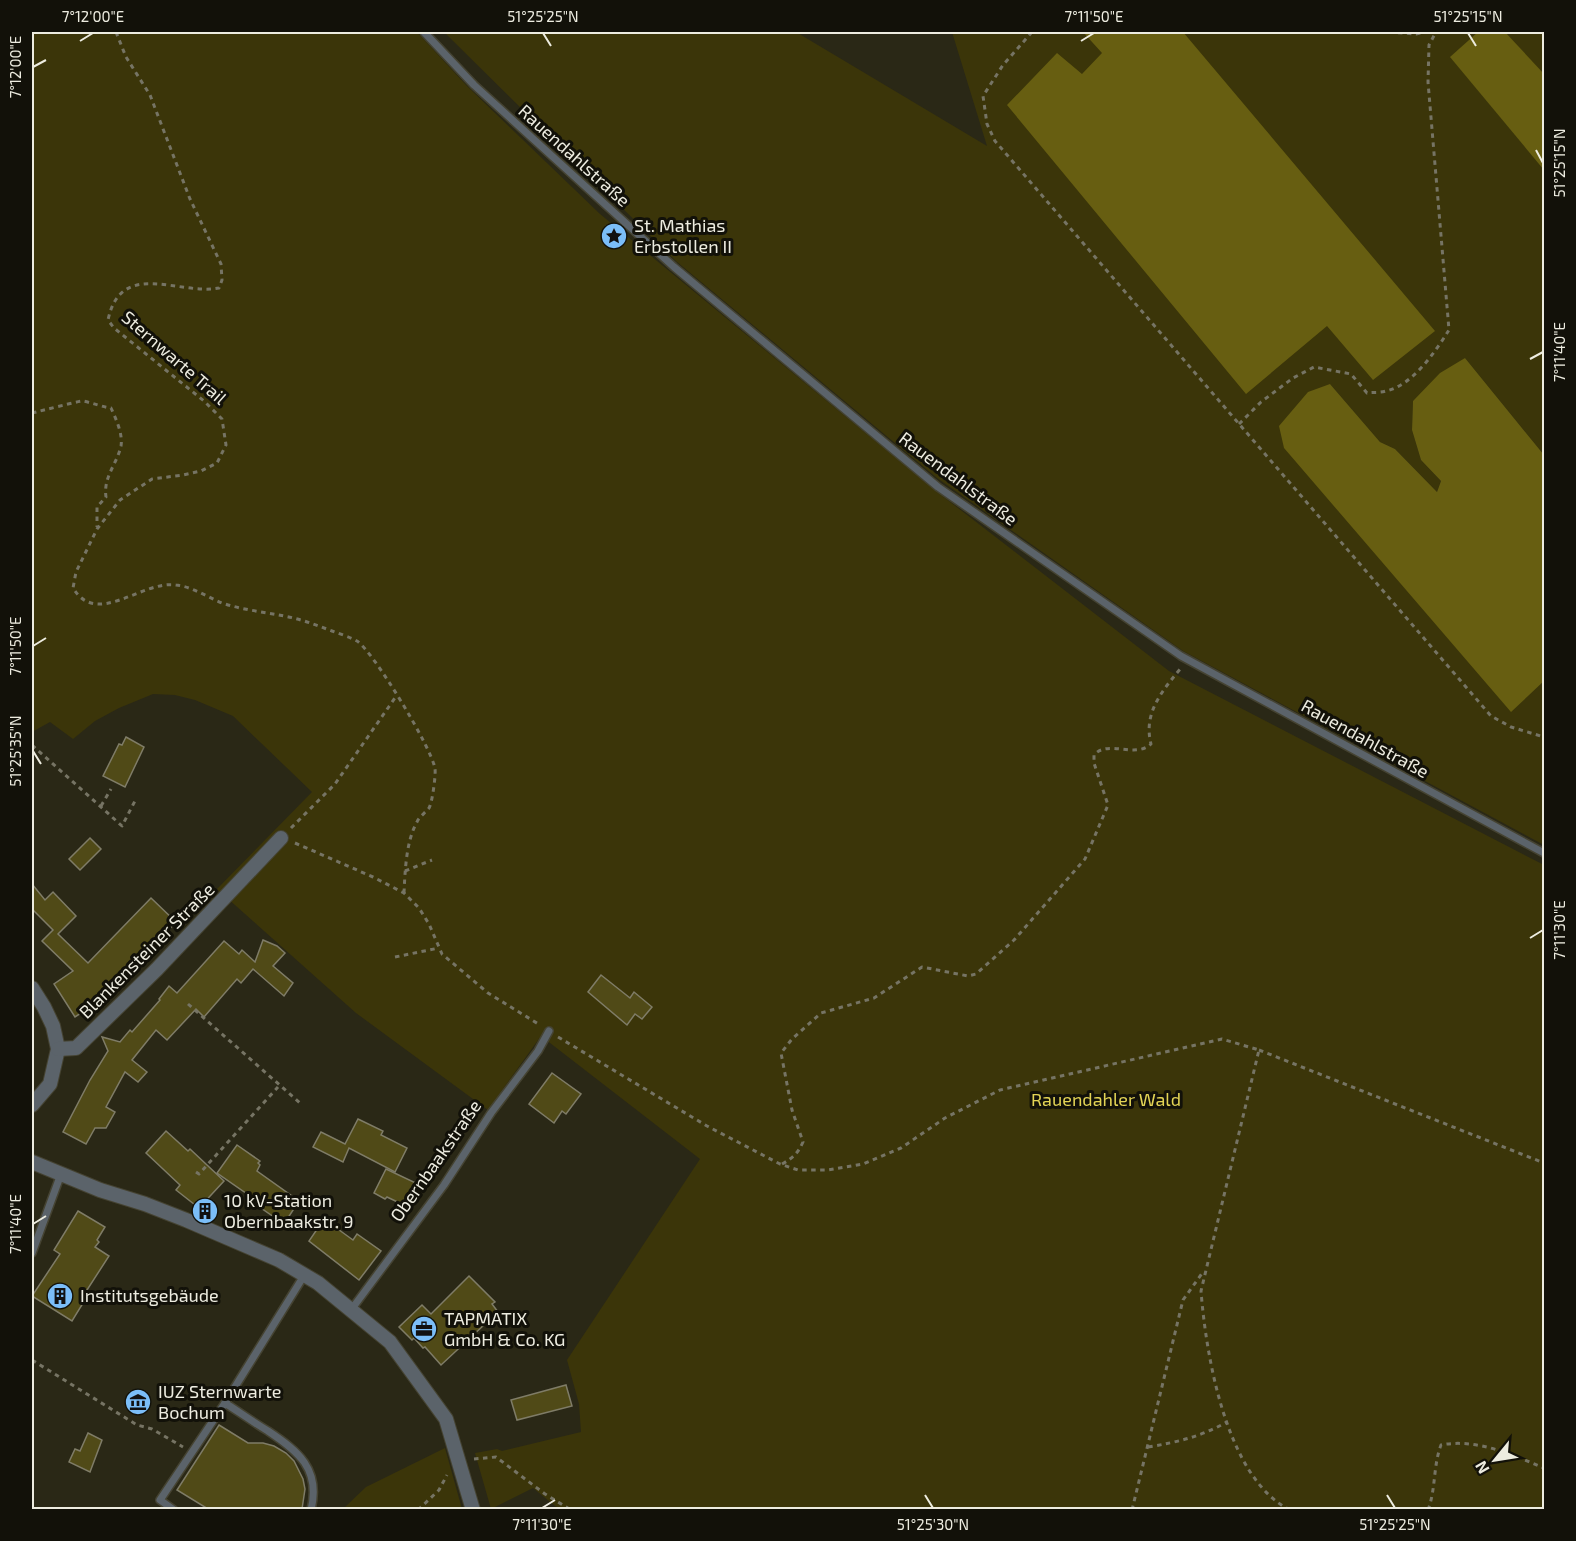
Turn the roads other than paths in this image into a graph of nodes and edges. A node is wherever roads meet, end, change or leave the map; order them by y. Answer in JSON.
{"nodes":[{"id":1,"x":424,"y":32,"type":"edge"},
{"id":2,"x":281,"y":838,"type":"road end"},
{"id":3,"x":1545,"y":853,"type":"edge"},
{"id":4,"x":32,"y":988,"type":"edge"},
{"id":5,"x":549,"y":1031,"type":"road end"},
{"id":6,"x":58,"y":1049,"type":"junction"},
{"id":7,"x":32,"y":1105,"type":"edge"},
{"id":8,"x":32,"y":1162,"type":"edge"},
{"id":9,"x":61,"y":1174,"type":"junction"},
{"id":10,"x":32,"y":1253,"type":"edge"},
{"id":11,"x":305,"y":1274,"type":"junction"},
{"id":12,"x":351,"y":1310,"type":"junction"},
{"id":13,"x":225,"y":1403,"type":"junction"},
{"id":14,"x":174,"y":1509,"type":"edge"},
{"id":15,"x":310,"y":1509,"type":"edge"},
{"id":16,"x":473,"y":1509,"type":"edge"}],
"edges":[{"from":1,"to":3,"type":"lane","name":"Rauendahlstraße"},
{"from":2,"to":6,"type":"street","name":"Blankensteiner Straße"},
{"from":4,"to":6,"type":"street"},
{"from":5,"to":12,"type":"lane","name":"Obernbaakstraße"},
{"from":6,"to":7,"type":"street"},
{"from":8,"to":9,"type":"street"},
{"from":9,"to":10,"type":"lane"},
{"from":9,"to":11,"type":"street"},
{"from":11,"to":12,"type":"street"},
{"from":11,"to":13,"type":"lane"},
{"from":12,"to":16,"type":"street"},
{"from":13,"to":14,"type":"lane"},
{"from":13,"to":15,"type":"lane"}]}
